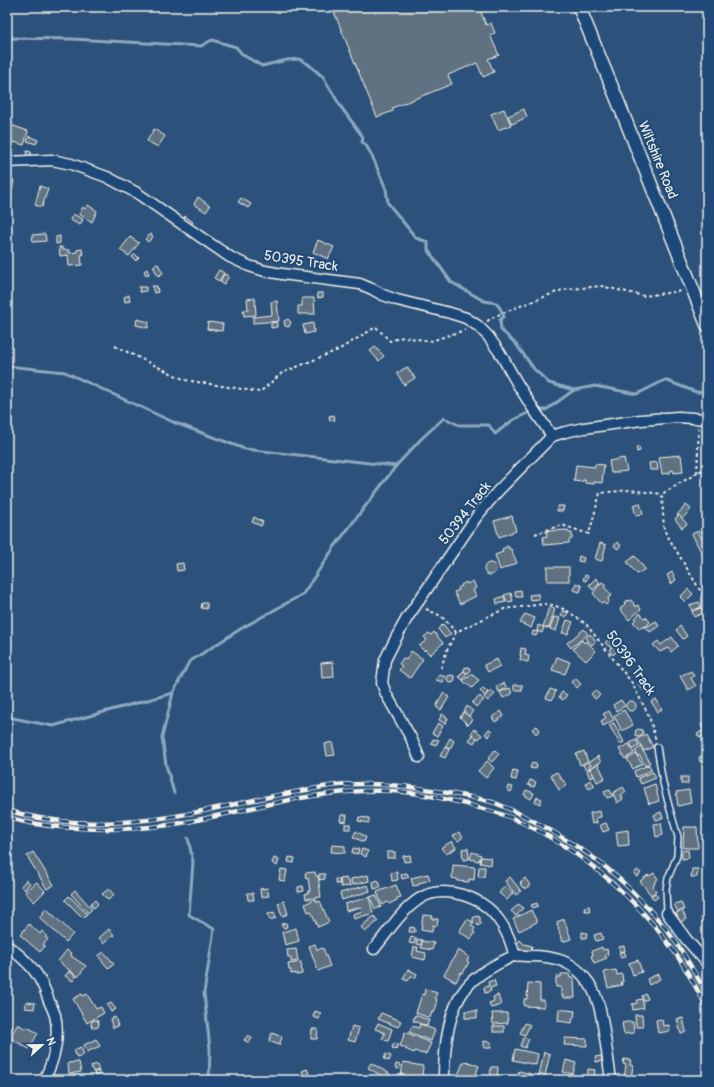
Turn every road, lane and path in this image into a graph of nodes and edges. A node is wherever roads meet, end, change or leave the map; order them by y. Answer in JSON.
{"nodes":[{"id":1,"x":579,"y":7,"type":"edge"},
{"id":2,"x":7,"y":162,"type":"edge"},
{"id":3,"x":693,"y":289,"type":"junction"},
{"id":4,"x":707,"y":325,"type":"edge"},
{"id":5,"x":478,"y":326,"type":"junction"},
{"id":6,"x":115,"y":346,"type":"dead end"},
{"id":7,"x":703,"y":419,"type":"edge"},
{"id":8,"x":552,"y":436,"type":"junction"},
{"id":9,"x":707,"y":467,"type":"edge"},
{"id":10,"x":697,"y":474,"type":"junction"},
{"id":11,"x":662,"y":494,"type":"junction"},
{"id":12,"x":535,"y":534,"type":"dead end"},
{"id":13,"x":707,"y":602,"type":"edge"},
{"id":14,"x":415,"y":606,"type":"junction"},
{"id":15,"x":456,"y":632,"type":"junction"},
{"id":16,"x":441,"y":668,"type":"dead end"},
{"id":17,"x":657,"y":747,"type":"joint"},
{"id":18,"x":418,"y":757,"type":"dead end"},
{"id":19,"x":667,"y":913,"type":"joint"},
{"id":20,"x":7,"y":946,"type":"edge"},
{"id":21,"x":374,"y":949,"type":"dead end"},
{"id":22,"x":515,"y":956,"type":"junction"},
{"id":23,"x":707,"y":963,"type":"edge"},
{"id":24,"x":44,"y":1080,"type":"edge"},
{"id":25,"x":444,"y":1080,"type":"edge"},
{"id":26,"x":611,"y":1080,"type":"edge"}],
"edges":[{"from":1,"to":3,"type":"street","name":"Wiltshire Road"},
{"from":2,"to":5,"type":"street","name":"50395 Track"},
{"from":3,"to":4,"type":"street","name":"Wiltshire Road"},
{"from":3,"to":5,"type":"path"},
{"from":5,"to":6,"type":"path"},
{"from":5,"to":8,"type":"street","name":"50395 Track"},
{"from":7,"to":8,"type":"street"},
{"from":7,"to":10,"type":"path"},
{"from":8,"to":14,"type":"street","name":"50394 Track"},
{"from":9,"to":10,"type":"path"},
{"from":10,"to":11,"type":"path"},
{"from":11,"to":12,"type":"path"},
{"from":11,"to":13,"type":"path"},
{"from":14,"to":15,"type":"path"},
{"from":14,"to":18,"type":"street","name":"50394 Track"},
{"from":15,"to":16,"type":"path"},
{"from":15,"to":17,"type":"path","name":"50396 Track"},
{"from":17,"to":19,"type":"lane"},
{"from":19,"to":23,"type":"street"},
{"from":20,"to":24,"type":"street"},
{"from":21,"to":22,"type":"street"},
{"from":22,"to":25,"type":"street"},
{"from":22,"to":26,"type":"street"}]}
